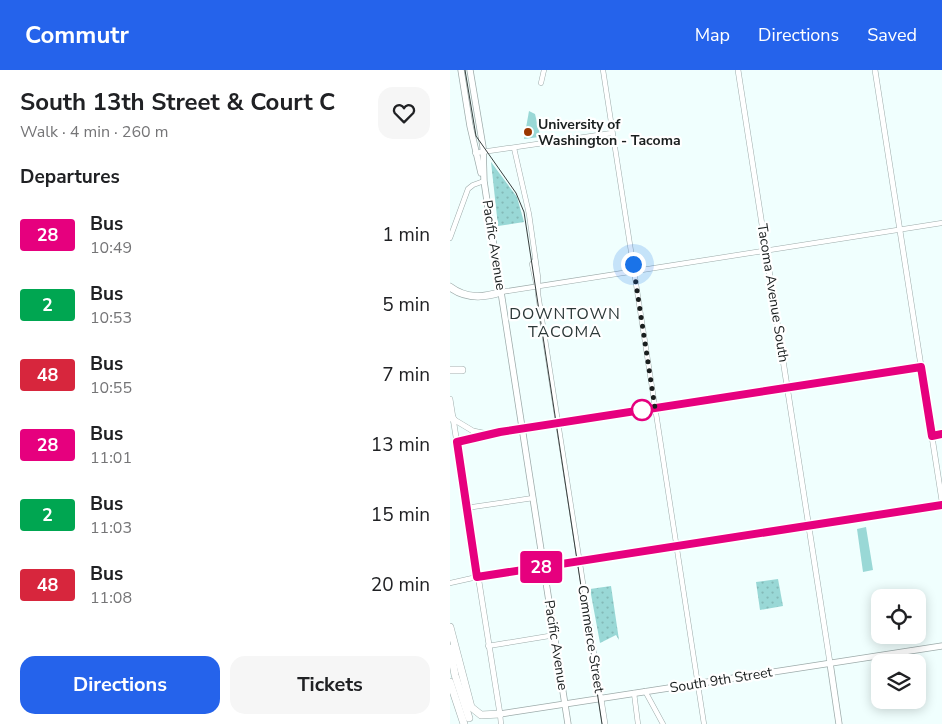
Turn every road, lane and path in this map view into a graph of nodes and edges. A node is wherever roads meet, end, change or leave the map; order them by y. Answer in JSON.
{"nodes":[{"id":1,"x":461,"y":70,"type":"edge"},
{"id":2,"x":470,"y":70,"type":"edge"},
{"id":3,"x":544,"y":70,"type":"edge"},
{"id":4,"x":603,"y":70,"type":"edge"},
{"id":5,"x":738,"y":70,"type":"edge"},
{"id":6,"x":875,"y":70,"type":"edge"},
{"id":7,"x":541,"y":82,"type":"dead end"},
{"id":8,"x":612,"y":133,"type":"junction"},
{"id":9,"x":514,"y":148,"type":"junction"},
{"id":10,"x":483,"y":152,"type":"junction"},
{"id":11,"x":475,"y":153,"type":"junction"},
{"id":12,"x":484,"y":181,"type":"junction"},
{"id":13,"x":942,"y":223,"type":"edge"},
{"id":14,"x":900,"y":229,"type":"junction"},
{"id":15,"x":450,"y":238,"type":"edge"},
{"id":16,"x":766,"y":250,"type":"junction"},
{"id":17,"x":634,"y":271,"type":"junction"},
{"id":18,"x":537,"y":286,"type":"junction"},
{"id":19,"x":450,"y":287,"type":"edge"},
{"id":20,"x":501,"y":292,"type":"junction"},
{"id":21,"x":921,"y":367,"type":"junction"},
{"id":22,"x":450,"y":370,"type":"edge"},
{"id":23,"x":462,"y":370,"type":"dead end"},
{"id":24,"x":788,"y":388,"type":"junction"},
{"id":25,"x":450,"y":399,"type":"edge"},
{"id":26,"x":655,"y":408,"type":"junction"},
{"id":27,"x":452,"y":418,"type":"edge"},
{"id":28,"x":558,"y":423,"type":"junction"},
{"id":29,"x":523,"y":428,"type":"junction"},
{"id":30,"x":488,"y":434,"type":"junction"},
{"id":31,"x":942,"y":434,"type":"edge"},
{"id":32,"x":932,"y":436,"type":"junction"},
{"id":33,"x":457,"y":442,"type":"junction"},
{"id":34,"x":533,"y":498,"type":"junction"},
{"id":35,"x":942,"y":503,"type":"edge"},
{"id":36,"x":466,"y":508,"type":"junction"},
{"id":37,"x":809,"y":525,"type":"junction"},
{"id":38,"x":676,"y":546,"type":"junction"},
{"id":39,"x":579,"y":561,"type":"junction"},
{"id":40,"x":544,"y":567,"type":"junction"},
{"id":41,"x":477,"y":577,"type":"junction"},
{"id":42,"x":451,"y":583,"type":"edge"},
{"id":43,"x":450,"y":627,"type":"edge"},
{"id":44,"x":555,"y":635,"type":"junction"},
{"id":45,"x":488,"y":646,"type":"junction"},
{"id":46,"x":942,"y":646,"type":"edge"},
{"id":47,"x":450,"y":648,"type":"edge"},
{"id":48,"x":830,"y":663,"type":"junction"},
{"id":49,"x":450,"y":682,"type":"edge"},
{"id":50,"x":698,"y":683,"type":"junction"},
{"id":51,"x":644,"y":691,"type":"junction"},
{"id":52,"x":634,"y":693,"type":"junction"},
{"id":53,"x":601,"y":698,"type":"junction"},
{"id":54,"x":565,"y":704,"type":"junction"},
{"id":55,"x":500,"y":714,"type":"junction"},
{"id":56,"x":466,"y":721,"type":"edge"},
{"id":57,"x":502,"y":724,"type":"edge"},
{"id":58,"x":568,"y":724,"type":"edge"},
{"id":59,"x":605,"y":724,"type":"edge"},
{"id":60,"x":638,"y":724,"type":"edge"},
{"id":61,"x":662,"y":724,"type":"edge"},
{"id":62,"x":704,"y":724,"type":"edge"},
{"id":63,"x":839,"y":724,"type":"edge"}],
"edges":[{"from":1,"to":11,"type":"main road","name":"Pacific Avenue"},
{"from":2,"to":10,"type":"main road","name":"Pacific Avenue"},
{"from":3,"to":7,"type":"street"},
{"from":4,"to":8,"type":"street"},
{"from":5,"to":16,"type":"main road","name":"Tacoma Avenue South"},
{"from":6,"to":14,"type":"main road"},
{"from":8,"to":9,"type":"street"},
{"from":8,"to":17,"type":"street"},
{"from":9,"to":10,"type":"street"},
{"from":9,"to":18,"type":"street","name":"Commerce Street"},
{"from":10,"to":11,"type":"street"},
{"from":10,"to":12,"type":"main road","name":"Pacific Avenue"},
{"from":11,"to":12,"type":"main road","name":"Pacific Avenue"},
{"from":12,"to":15,"type":"street"},
{"from":12,"to":20,"type":"main road","name":"Pacific Avenue"},
{"from":13,"to":14,"type":"street"},
{"from":14,"to":16,"type":"street"},
{"from":14,"to":21,"type":"main road"},
{"from":16,"to":17,"type":"street"},
{"from":16,"to":24,"type":"main road","name":"Tacoma Avenue South"},
{"from":17,"to":18,"type":"street"},
{"from":17,"to":26,"type":"street"},
{"from":18,"to":20,"type":"street"},
{"from":18,"to":28,"type":"street","name":"Commerce Street"},
{"from":19,"to":20,"type":"highway"},
{"from":20,"to":29,"type":"main road","name":"Pacific Avenue"},
{"from":21,"to":24,"type":"street"},
{"from":21,"to":32,"type":"main road"},
{"from":22,"to":23,"type":"highway"},
{"from":24,"to":26,"type":"street"},
{"from":24,"to":37,"type":"main road","name":"Tacoma Avenue South"},
{"from":25,"to":27,"type":"main road"},
{"from":26,"to":28,"type":"street"},
{"from":26,"to":38,"type":"street"},
{"from":27,"to":30,"type":"main road"},
{"from":27,"to":33,"type":"main road"},
{"from":28,"to":29,"type":"street"},
{"from":28,"to":39,"type":"street","name":"Commerce Street"},
{"from":29,"to":30,"type":"main road"},
{"from":29,"to":34,"type":"main road","name":"Pacific Avenue"},
{"from":30,"to":33,"type":"main road"},
{"from":31,"to":32,"type":"street"},
{"from":32,"to":35,"type":"main road"},
{"from":33,"to":36,"type":"main road"},
{"from":34,"to":36,"type":"street"},
{"from":34,"to":40,"type":"main road","name":"Pacific Avenue"},
{"from":35,"to":37,"type":"main road"},
{"from":36,"to":41,"type":"main road"},
{"from":37,"to":38,"type":"main road"},
{"from":37,"to":48,"type":"main road","name":"Tacoma Avenue South"},
{"from":38,"to":39,"type":"main road"},
{"from":38,"to":50,"type":"street"},
{"from":39,"to":40,"type":"main road"},
{"from":39,"to":53,"type":"street","name":"Commerce Street"},
{"from":40,"to":41,"type":"main road"},
{"from":40,"to":44,"type":"main road","name":"Pacific Avenue"},
{"from":41,"to":42,"type":"street"},
{"from":41,"to":45,"type":"main road"},
{"from":43,"to":55,"type":"highway"},
{"from":44,"to":45,"type":"street"},
{"from":44,"to":54,"type":"main road","name":"Pacific Avenue"},
{"from":45,"to":55,"type":"main road"},
{"from":46,"to":48,"type":"main road","name":"South 9th Street"},
{"from":47,"to":56,"type":"highway"},
{"from":48,"to":50,"type":"main road","name":"South 9th Street"},
{"from":48,"to":63,"type":"main road","name":"Tacoma Avenue South"},
{"from":49,"to":56,"type":"highway"},
{"from":50,"to":51,"type":"main road","name":"South 9th Street"},
{"from":50,"to":62,"type":"street"},
{"from":51,"to":52,"type":"main road","name":"South 9th Street"},
{"from":51,"to":61,"type":"street"},
{"from":52,"to":53,"type":"main road","name":"South 9th Street"},
{"from":52,"to":60,"type":"street"},
{"from":53,"to":54,"type":"main road","name":"South 9th Street"},
{"from":53,"to":59,"type":"main road","name":"Commerce Street"},
{"from":54,"to":55,"type":"main road","name":"South 9th Street"},
{"from":54,"to":58,"type":"main road","name":"Pacific Avenue"},
{"from":55,"to":57,"type":"street"}]}
